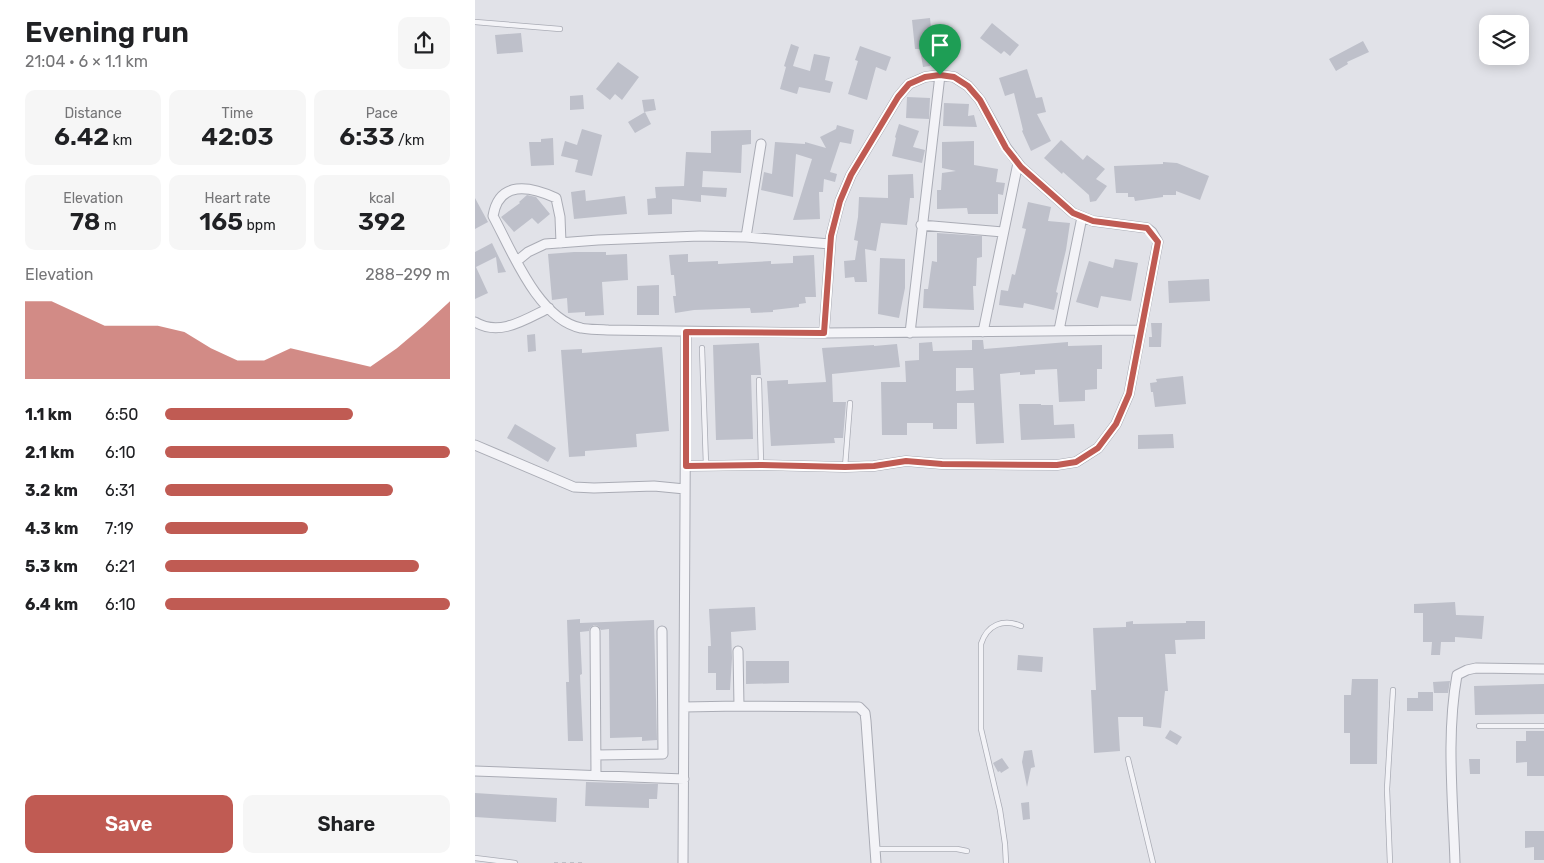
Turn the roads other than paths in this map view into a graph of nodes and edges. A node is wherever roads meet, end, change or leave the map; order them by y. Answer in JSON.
{"nodes":[{"id":1,"x":475,"y":22,"type":"edge"},
{"id":2,"x":560,"y":29,"type":"dead end"},
{"id":3,"x":940,"y":75,"type":"junction"},
{"id":4,"x":761,"y":144,"type":"dead end"},
{"id":5,"x":1018,"y":163,"type":"junction"},
{"id":6,"x":1082,"y":217,"type":"junction"},
{"id":7,"x":921,"y":225,"type":"junction"},
{"id":8,"x":1003,"y":232,"type":"junction"},
{"id":9,"x":746,"y":237,"type":"junction"},
{"id":10,"x":561,"y":243,"type":"junction"},
{"id":11,"x":830,"y":244,"type":"junction"},
{"id":12,"x":517,"y":261,"type":"junction"},
{"id":13,"x":549,"y":308,"type":"junction"},
{"id":14,"x":475,"y":322,"type":"edge"},
{"id":15,"x":1059,"y":330,"type":"junction"},
{"id":16,"x":1141,"y":330,"type":"junction"},
{"id":17,"x":686,"y":332,"type":"junction"},
{"id":18,"x":983,"y":332,"type":"junction"},
{"id":19,"x":824,"y":333,"type":"junction"},
{"id":20,"x":910,"y":333,"type":"junction"},
{"id":21,"x":702,"y":348,"type":"dead end"},
{"id":22,"x":759,"y":380,"type":"dead end"},
{"id":23,"x":850,"y":403,"type":"dead end"},
{"id":24,"x":475,"y":445,"type":"edge"},
{"id":25,"x":706,"y":465,"type":"junction"},
{"id":26,"x":761,"y":465,"type":"junction"},
{"id":27,"x":686,"y":466,"type":"junction"},
{"id":28,"x":845,"y":467,"type":"junction"},
{"id":29,"x":685,"y":489,"type":"junction"},
{"id":30,"x":1021,"y":626,"type":"dead end"},
{"id":31,"x":595,"y":631,"type":"dead end"},
{"id":32,"x":662,"y":631,"type":"dead end"},
{"id":33,"x":738,"y":650,"type":"dead end"},
{"id":34,"x":1544,"y":669,"type":"edge"},
{"id":35,"x":1393,"y":690,"type":"dead end"},
{"id":36,"x":739,"y":706,"type":"junction"},
{"id":37,"x":684,"y":707,"type":"junction"},
{"id":38,"x":1479,"y":726,"type":"dead end"},
{"id":39,"x":1544,"y":726,"type":"edge"},
{"id":40,"x":596,"y":755,"type":"junction"},
{"id":41,"x":1129,"y":759,"type":"dead end"},
{"id":42,"x":475,"y":771,"type":"edge"},
{"id":43,"x":596,"y":776,"type":"junction"},
{"id":44,"x":683,"y":778,"type":"junction"},
{"id":45,"x":875,"y":849,"type":"junction"},
{"id":46,"x":967,"y":851,"type":"dead end"},
{"id":47,"x":475,"y":858,"type":"edge"},
{"id":48,"x":515,"y":863,"type":"edge"},
{"id":49,"x":683,"y":863,"type":"edge"},
{"id":50,"x":876,"y":863,"type":"edge"},
{"id":51,"x":1006,"y":863,"type":"edge"},
{"id":52,"x":1153,"y":863,"type":"edge"},
{"id":53,"x":1390,"y":863,"type":"edge"},
{"id":54,"x":1455,"y":863,"type":"edge"}],
"edges":[{"from":1,"to":2,"type":"lane"},
{"from":3,"to":5,"type":"street"},
{"from":3,"to":7,"type":"street"},
{"from":3,"to":11,"type":"street"},
{"from":4,"to":9,"type":"street"},
{"from":5,"to":6,"type":"street"},
{"from":5,"to":8,"type":"street"},
{"from":6,"to":15,"type":"street"},
{"from":6,"to":16,"type":"street"},
{"from":7,"to":8,"type":"street"},
{"from":7,"to":20,"type":"street"},
{"from":8,"to":18,"type":"street"},
{"from":9,"to":10,"type":"street"},
{"from":9,"to":11,"type":"street"},
{"from":10,"to":12,"type":"street"},
{"from":10,"to":12,"type":"street"},
{"from":11,"to":19,"type":"street"},
{"from":12,"to":13,"type":"street"},
{"from":13,"to":14,"type":"street"},
{"from":13,"to":17,"type":"street"},
{"from":15,"to":16,"type":"street"},
{"from":15,"to":18,"type":"street"},
{"from":16,"to":28,"type":"street"},
{"from":17,"to":19,"type":"street"},
{"from":17,"to":27,"type":"street"},
{"from":18,"to":20,"type":"street"},
{"from":19,"to":20,"type":"street"},
{"from":21,"to":25,"type":"lane"},
{"from":22,"to":26,"type":"lane"},
{"from":23,"to":28,"type":"lane"},
{"from":24,"to":29,"type":"street"},
{"from":25,"to":26,"type":"street"},
{"from":25,"to":27,"type":"street"},
{"from":26,"to":28,"type":"street"},
{"from":27,"to":29,"type":"street"},
{"from":29,"to":37,"type":"street"},
{"from":30,"to":51,"type":"lane"},
{"from":31,"to":40,"type":"street"},
{"from":32,"to":40,"type":"street"},
{"from":33,"to":36,"type":"street"},
{"from":34,"to":54,"type":"street"},
{"from":35,"to":53,"type":"lane"},
{"from":36,"to":37,"type":"street"},
{"from":36,"to":45,"type":"street"},
{"from":37,"to":44,"type":"street"},
{"from":38,"to":39,"type":"lane"},
{"from":40,"to":43,"type":"street"},
{"from":41,"to":52,"type":"lane"},
{"from":42,"to":43,"type":"street"},
{"from":43,"to":44,"type":"street"},
{"from":44,"to":49,"type":"street"},
{"from":45,"to":46,"type":"lane"},
{"from":45,"to":50,"type":"street"},
{"from":47,"to":48,"type":"lane"}]}
